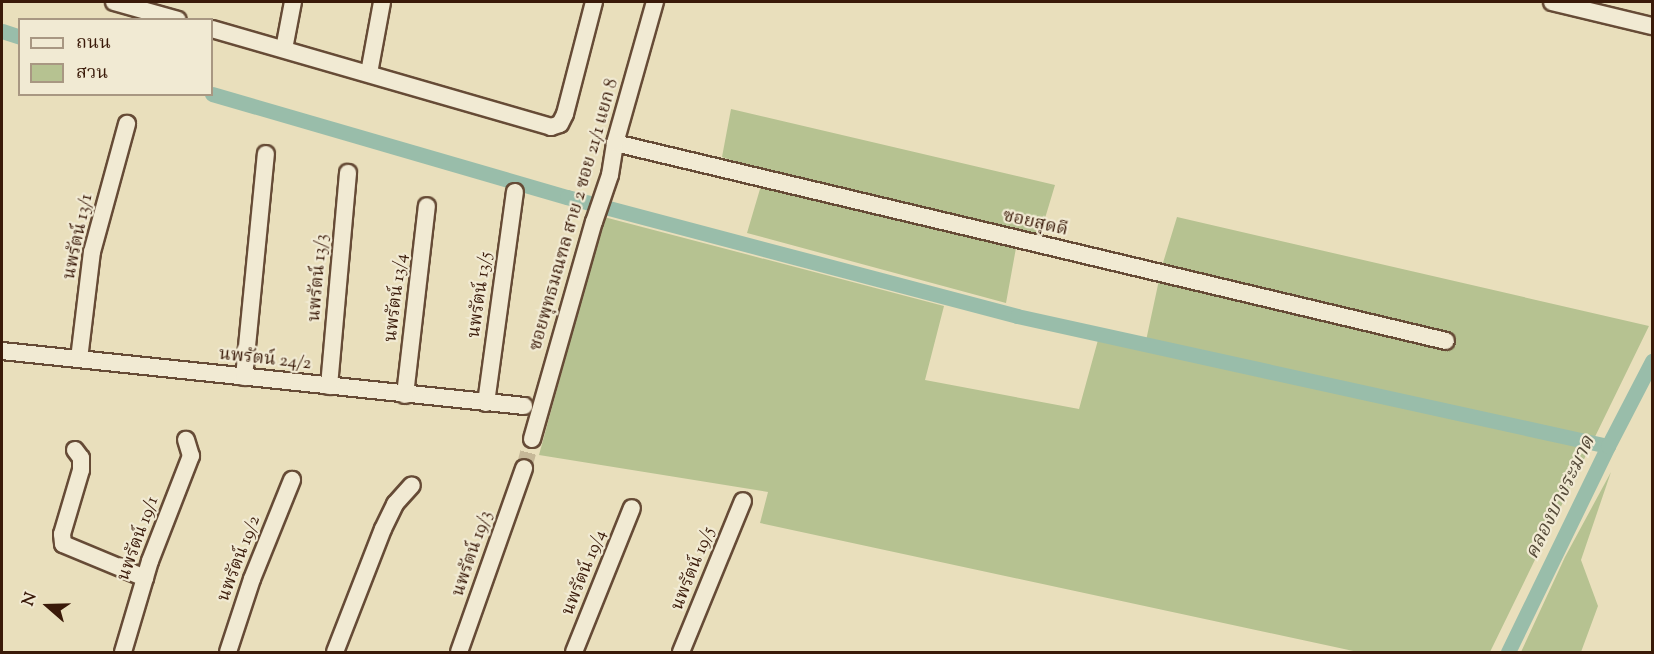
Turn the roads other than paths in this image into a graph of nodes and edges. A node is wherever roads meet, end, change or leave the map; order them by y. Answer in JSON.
{"nodes":[{"id":1,"x":114,"y":2,"type":"edge"},
{"id":2,"x":293,"y":2,"type":"edge"},
{"id":3,"x":382,"y":2,"type":"edge"},
{"id":4,"x":594,"y":2,"type":"edge"},
{"id":5,"x":655,"y":2,"type":"edge"},
{"id":6,"x":1552,"y":2,"type":"edge"},
{"id":7,"x":171,"y":18,"type":"edge"},
{"id":8,"x":1653,"y":26,"type":"edge"},
{"id":9,"x":213,"y":29,"type":"edge"},
{"id":10,"x":284,"y":49,"type":"junction"},
{"id":11,"x":369,"y":73,"type":"junction"},
{"id":12,"x":126,"y":124,"type":"dead end"},
{"id":13,"x":615,"y":143,"type":"junction"},
{"id":14,"x":266,"y":154,"type":"dead end"},
{"id":15,"x":348,"y":173,"type":"dead end"},
{"id":16,"x":515,"y":192,"type":"dead end"},
{"id":17,"x":427,"y":206,"type":"dead end"},
{"id":18,"x":1446,"y":341,"type":"dead end"},
{"id":19,"x":2,"y":351,"type":"edge"},
{"id":20,"x":79,"y":359,"type":"junction"},
{"id":21,"x":244,"y":376,"type":"junction"},
{"id":22,"x":329,"y":387,"type":"junction"},
{"id":23,"x":405,"y":395,"type":"junction"},
{"id":24,"x":486,"y":403,"type":"junction"},
{"id":25,"x":524,"y":406,"type":"dead end"},
{"id":26,"x":532,"y":439,"type":"tunnel mouth"},
{"id":27,"x":186,"y":440,"type":"dead end"},
{"id":28,"x":75,"y":450,"type":"dead end"},
{"id":29,"x":524,"y":468,"type":"tunnel mouth"},
{"id":30,"x":292,"y":480,"type":"dead end"},
{"id":31,"x":412,"y":485,"type":"dead end"},
{"id":32,"x":743,"y":501,"type":"dead end"},
{"id":33,"x":632,"y":508,"type":"dead end"},
{"id":34,"x":145,"y":578,"type":"junction"},
{"id":35,"x":123,"y":652,"type":"edge"},
{"id":36,"x":228,"y":652,"type":"edge"},
{"id":37,"x":335,"y":652,"type":"edge"},
{"id":38,"x":459,"y":652,"type":"edge"},
{"id":39,"x":574,"y":652,"type":"edge"},
{"id":40,"x":681,"y":652,"type":"edge"}],
"edges":[{"from":1,"to":7,"type":"street"},
{"from":2,"to":10,"type":"street"},
{"from":3,"to":11,"type":"street"},
{"from":4,"to":11,"type":"street"},
{"from":5,"to":13,"type":"street","name":"ซอยพุทธมณฑล สาย 2 ซอย 21/1 แยก 8"},
{"from":6,"to":8,"type":"street"},
{"from":9,"to":10,"type":"street"},
{"from":10,"to":11,"type":"street"},
{"from":12,"to":20,"type":"street","name":"นพรัตน์ 13/1"},
{"from":13,"to":18,"type":"street","name":"ซอยสุดดี"},
{"from":13,"to":26,"type":"street","name":"ซอยพุทธมณฑล สาย 2 ซอย 21/1 แยก 8"},
{"from":14,"to":21,"type":"street"},
{"from":15,"to":22,"type":"street","name":"นพรัตน์ 13/3"},
{"from":16,"to":24,"type":"street","name":"นพรัตน์ 13/5"},
{"from":17,"to":23,"type":"street","name":"นพรัตน์ 13/4"},
{"from":19,"to":20,"type":"street","name":"นพรัตน์ 24/2"},
{"from":20,"to":21,"type":"street","name":"นพรัตน์ 24/2"},
{"from":21,"to":22,"type":"street","name":"นพรัตน์ 24/2"},
{"from":22,"to":23,"type":"street","name":"นพรัตน์ 24/2"},
{"from":23,"to":24,"type":"street","name":"นพรัตน์ 24/2"},
{"from":24,"to":25,"type":"street","name":"นพรัตน์ 24/2"},
{"from":27,"to":34,"type":"street","name":"นพรัตน์ 19/1"},
{"from":28,"to":34,"type":"street"},
{"from":29,"to":38,"type":"street","name":"นพรัตน์ 19/3"},
{"from":30,"to":36,"type":"street","name":"นพรัตน์ 19/2"},
{"from":31,"to":37,"type":"street"},
{"from":32,"to":40,"type":"street","name":"นพรัตน์ 19/5"},
{"from":33,"to":39,"type":"street","name":"นพรัตน์ 19/4"},
{"from":34,"to":35,"type":"street","name":"นพรัตน์ 19/1"}]}
